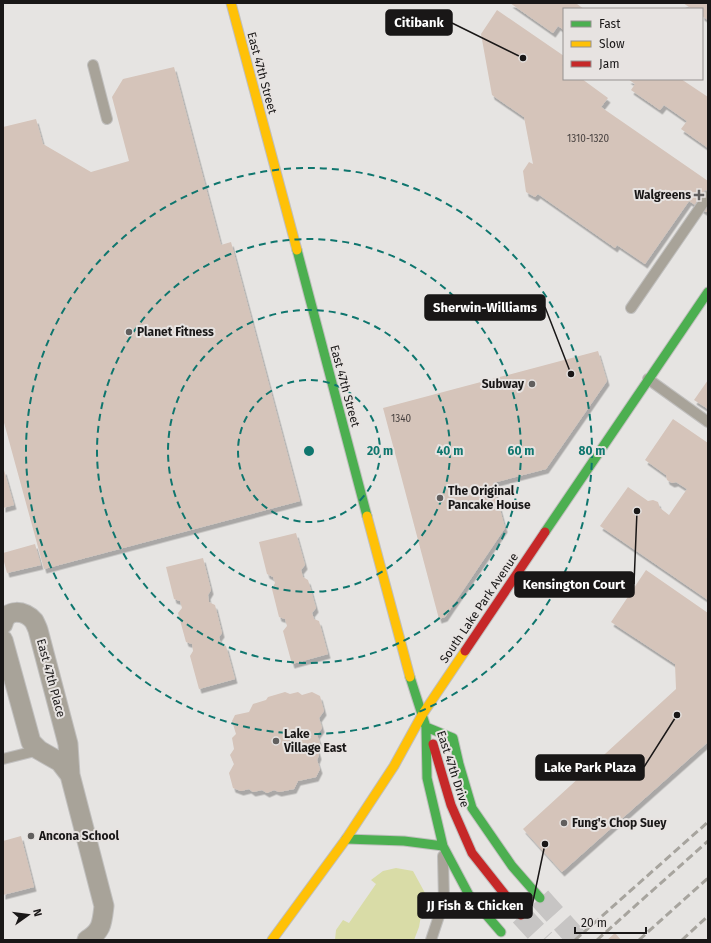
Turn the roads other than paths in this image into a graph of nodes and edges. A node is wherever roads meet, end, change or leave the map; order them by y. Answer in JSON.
{"nodes":[{"id":1,"x":231,"y":3,"type":"edge"},
{"id":2,"x":93,"y":65,"type":"dead end"},
{"id":3,"x":107,"y":119,"type":"dead end"},
{"id":4,"x":708,"y":196,"type":"edge"},
{"id":5,"x":708,"y":292,"type":"edge"},
{"id":6,"x":631,"y":308,"type":"dead end"},
{"id":7,"x":648,"y":379,"type":"junction"},
{"id":8,"x":708,"y":422,"type":"edge"},
{"id":9,"x":4,"y":619,"type":"edge"},
{"id":10,"x":3,"y":640,"type":"edge"},
{"id":11,"x":422,"y":715,"type":"junction"},
{"id":12,"x":426,"y":728,"type":"junction"},
{"id":13,"x":39,"y":750,"type":"junction"},
{"id":14,"x":3,"y":760,"type":"edge"},
{"id":15,"x":70,"y":775,"type":"junction"},
{"id":16,"x":346,"y":839,"type":"junction"},
{"id":17,"x":443,"y":846,"type":"junction"},
{"id":18,"x":540,"y":898,"type":"tunnel mouth"},
{"id":19,"x":522,"y":915,"type":"tunnel mouth"},
{"id":20,"x":501,"y":932,"type":"dead end"},
{"id":21,"x":92,"y":936,"type":"edge"},
{"id":22,"x":272,"y":940,"type":"edge"},
{"id":23,"x":431,"y":940,"type":"edge"}],
"edges":[{"from":1,"to":11,"type":"main road","name":"East 47th Street"},
{"from":2,"to":3,"type":"lane"},
{"from":4,"to":6,"type":"lane"},
{"from":5,"to":7,"type":"main road","name":"South Lake Park Avenue"},
{"from":7,"to":8,"type":"lane"},
{"from":7,"to":11,"type":"main road","name":"South Lake Park Avenue"},
{"from":9,"to":15,"type":"street","name":"East 47th Place"},
{"from":10,"to":13,"type":"street","name":"East 47th Place"},
{"from":11,"to":12,"type":"main road","name":"East 47th Street"},
{"from":11,"to":16,"type":"main road","name":"South Lake Park Avenue"},
{"from":12,"to":17,"type":"main road","name":"East 47th Street"},
{"from":12,"to":18,"type":"main road","name":"East 47th Drive"},
{"from":12,"to":19,"type":"main road","name":"East 47th Drive"},
{"from":13,"to":14,"type":"lane"},
{"from":13,"to":15,"type":"street","name":"East 47th Place"},
{"from":15,"to":21,"type":"street","name":"East 47th Place"},
{"from":16,"to":17,"type":"main road"},
{"from":16,"to":22,"type":"main road","name":"South Lake Park Avenue"},
{"from":17,"to":20,"type":"main road"},
{"from":17,"to":23,"type":"lane"}]}
